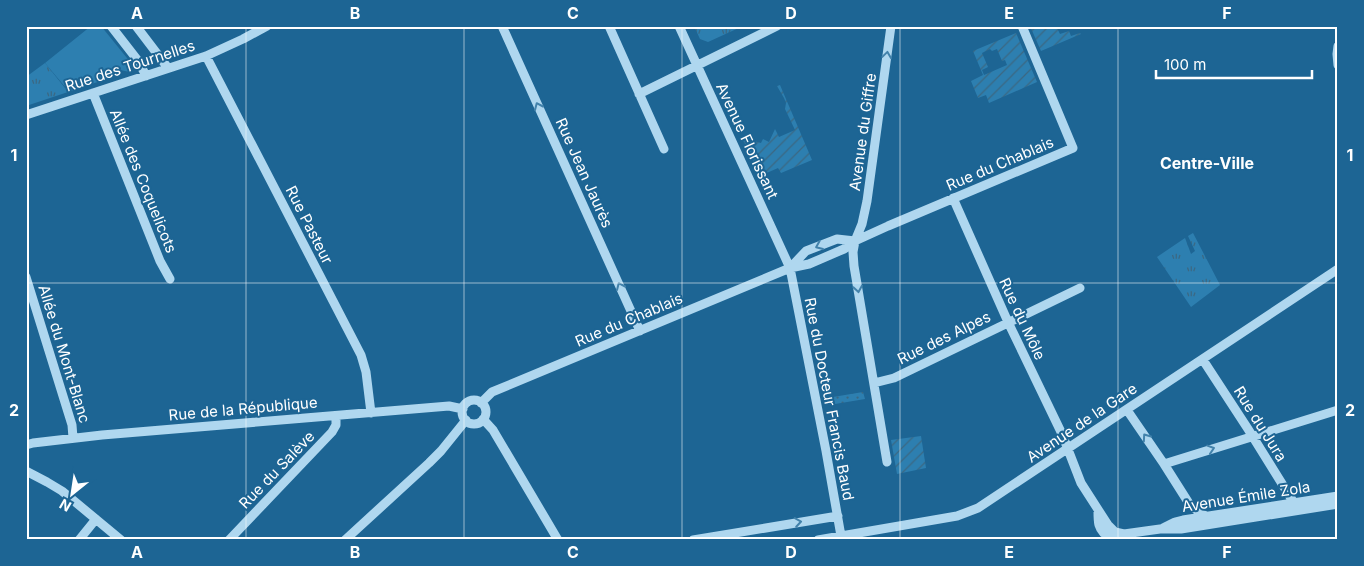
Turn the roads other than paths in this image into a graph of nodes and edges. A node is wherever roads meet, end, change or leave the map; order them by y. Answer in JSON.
{"nodes":[{"id":1,"x":110,"y":26,"type":"edge"},
{"id":2,"x":136,"y":26,"type":"edge"},
{"id":3,"x":267,"y":26,"type":"edge"},
{"id":4,"x":502,"y":26,"type":"edge"},
{"id":5,"x":609,"y":26,"type":"edge"},
{"id":6,"x":679,"y":26,"type":"edge"},
{"id":7,"x":777,"y":26,"type":"edge"},
{"id":8,"x":891,"y":26,"type":"edge"},
{"id":9,"x":1022,"y":26,"type":"edge"},
{"id":10,"x":1338,"y":46,"type":"edge"},
{"id":11,"x":206,"y":56,"type":"junction"},
{"id":12,"x":697,"y":65,"type":"junction"},
{"id":13,"x":1338,"y":65,"type":"edge"},
{"id":14,"x":168,"y":68,"type":"junction"},
{"id":15,"x":146,"y":76,"type":"junction"},
{"id":16,"x":93,"y":93,"type":"junction"},
{"id":17,"x":639,"y":94,"type":"junction"},
{"id":18,"x":27,"y":114,"type":"edge"},
{"id":19,"x":664,"y":149,"type":"dead end"},
{"id":20,"x":953,"y":198,"type":"junction"},
{"id":21,"x":855,"y":241,"type":"junction"},
{"id":22,"x":790,"y":268,"type":"junction"},
{"id":23,"x":1338,"y":270,"type":"edge"},
{"id":24,"x":26,"y":278,"type":"edge"},
{"id":25,"x":170,"y":279,"type":"dead end"},
{"id":26,"x":1080,"y":288,"type":"dead end"},
{"id":27,"x":1008,"y":322,"type":"junction"},
{"id":28,"x":640,"y":331,"type":"junction"},
{"id":29,"x":1203,"y":360,"type":"junction"},
{"id":30,"x":874,"y":383,"type":"junction"},
{"id":31,"x":482,"y":403,"type":"junction"},
{"id":32,"x":463,"y":409,"type":"junction"},
{"id":33,"x":1127,"y":410,"type":"junction"},
{"id":34,"x":1338,"y":410,"type":"edge"},
{"id":35,"x":370,"y":413,"type":"junction"},
{"id":36,"x":336,"y":416,"type":"junction"},
{"id":37,"x":466,"y":420,"type":"junction"},
{"id":38,"x":483,"y":420,"type":"junction"},
{"id":39,"x":1252,"y":436,"type":"junction"},
{"id":40,"x":73,"y":438,"type":"junction"},
{"id":41,"x":26,"y":445,"type":"edge"},
{"id":42,"x":1068,"y":450,"type":"junction"},
{"id":43,"x":887,"y":462,"type":"dead end"},
{"id":44,"x":1164,"y":464,"type":"junction"},
{"id":45,"x":26,"y":471,"type":"edge"},
{"id":46,"x":1338,"y":496,"type":"edge"},
{"id":47,"x":1294,"y":504,"type":"junction"},
{"id":48,"x":1338,"y":504,"type":"edge"},
{"id":49,"x":1190,"y":505,"type":"junction"},
{"id":50,"x":1097,"y":510,"type":"junction"},
{"id":51,"x":838,"y":516,"type":"junction"},
{"id":52,"x":1207,"y":517,"type":"junction"},
{"id":53,"x":96,"y":519,"type":"junction"},
{"id":54,"x":1183,"y":520,"type":"junction"},
{"id":55,"x":758,"y":528,"type":"junction"},
{"id":56,"x":1160,"y":529,"type":"junction"},
{"id":57,"x":1176,"y":529,"type":"junction"},
{"id":58,"x":1134,"y":534,"type":"junction"},
{"id":59,"x":841,"y":536,"type":"junction"},
{"id":60,"x":79,"y":540,"type":"edge"},
{"id":61,"x":121,"y":540,"type":"edge"},
{"id":62,"x":229,"y":540,"type":"edge"},
{"id":63,"x":345,"y":540,"type":"edge"},
{"id":64,"x":558,"y":540,"type":"edge"},
{"id":65,"x":693,"y":540,"type":"edge"},
{"id":66,"x":727,"y":540,"type":"edge"},
{"id":67,"x":818,"y":540,"type":"edge"}],
"edges":[{"from":1,"to":15,"type":"street"},
{"from":2,"to":14,"type":"street"},
{"from":3,"to":11,"type":"street","name":"Rue des Tournelles"},
{"from":28,"to":4,"type":"street","name":"Rue Jean Jaurès","one_way":true},
{"from":5,"to":17,"type":"street"},
{"from":6,"to":12,"type":"street","name":"Avenue Florissant"},
{"from":7,"to":12,"type":"street"},
{"from":21,"to":8,"type":"street","name":"Avenue du Giffre","one_way":true},
{"from":9,"to":20,"type":"street","name":"Rue du Chablais"},
{"from":10,"to":13,"type":"street"},
{"from":11,"to":14,"type":"street","name":"Rue des Tournelles"},
{"from":11,"to":35,"type":"street","name":"Rue Pasteur"},
{"from":12,"to":17,"type":"street"},
{"from":12,"to":22,"type":"street","name":"Avenue Florissant"},
{"from":14,"to":15,"type":"street","name":"Rue des Tournelles"},
{"from":15,"to":16,"type":"street","name":"Rue des Tournelles"},
{"from":16,"to":18,"type":"street","name":"Rue des Tournelles"},
{"from":16,"to":25,"type":"street","name":"Allée des Coquelicots"},
{"from":17,"to":19,"type":"street"},
{"from":20,"to":21,"type":"street","name":"Rue du Chablais"},
{"from":20,"to":27,"type":"street","name":"Rue du Môle"},
{"from":21,"to":22,"type":"street","name":"Rue du Chablais"},
{"from":21,"to":30,"type":"street","name":"Avenue du Giffre","one_way":true},
{"from":22,"to":28,"type":"street","name":"Rue du Chablais"},
{"from":22,"to":51,"type":"street","name":"Rue du Docteur Francis Baud"},
{"from":23,"to":29,"type":"street","name":"Avenue de la Gare"},
{"from":24,"to":40,"type":"street","name":"Allée du Mont-Blanc"},
{"from":26,"to":27,"type":"street","name":"Rue des Alpes"},
{"from":27,"to":30,"type":"street","name":"Rue des Alpes"},
{"from":27,"to":42,"type":"street","name":"Rue du Môle"},
{"from":28,"to":31,"type":"street","name":"Rue du Chablais"},
{"from":29,"to":33,"type":"street","name":"Avenue de la Gare"},
{"from":29,"to":39,"type":"street","name":"Rue du Jura"},
{"from":30,"to":43,"type":"street","name":"Avenue du Giffre"},
{"from":31,"to":32,"type":"street"},
{"from":31,"to":38,"type":"street"},
{"from":32,"to":35,"type":"street","name":"Rue de la République"},
{"from":32,"to":37,"type":"street"},
{"from":33,"to":42,"type":"street","name":"Avenue de la Gare"},
{"from":44,"to":33,"type":"street","one_way":true},
{"from":34,"to":39,"type":"street"},
{"from":35,"to":36,"type":"street","name":"Rue de la République"},
{"from":36,"to":40,"type":"street","name":"Rue de la République"},
{"from":36,"to":62,"type":"street","name":"Rue du Salève"},
{"from":37,"to":38,"type":"street"},
{"from":37,"to":63,"type":"street"},
{"from":38,"to":64,"type":"street"},
{"from":44,"to":39,"type":"street","one_way":true},
{"from":39,"to":47,"type":"street","name":"Rue du Jura"},
{"from":40,"to":41,"type":"street","name":"Rue de la République"},
{"from":42,"to":50,"type":"street","name":"Rue du Môle"},
{"from":42,"to":59,"type":"street","name":"Avenue de la Gare"},
{"from":44,"to":49,"type":"street"},
{"from":45,"to":53,"type":"street"},
{"from":46,"to":47,"type":"street","name":"Avenue Émile Zola"},
{"from":47,"to":52,"type":"street","name":"Avenue Émile Zola"},
{"from":48,"to":57,"type":"street","name":"Avenue Émile Zola"},
{"from":49,"to":52,"type":"street"},
{"from":49,"to":54,"type":"street"},
{"from":50,"to":58,"type":"street","name":"Avenue Émile Zola"},
{"from":50,"to":58,"type":"street","name":"Avenue Émile Zola"},
{"from":55,"to":51,"type":"street","one_way":true},
{"from":51,"to":59,"type":"street","name":"Rue du Docteur Francis Baud"},
{"from":52,"to":54,"type":"street","name":"Avenue Émile Zola"},
{"from":53,"to":60,"type":"street"},
{"from":53,"to":61,"type":"street"},
{"from":54,"to":56,"type":"street","name":"Avenue Émile Zola"},
{"from":54,"to":57,"type":"street"},
{"from":55,"to":65,"type":"street"},
{"from":55,"to":66,"type":"street"},
{"from":56,"to":57,"type":"street","name":"Avenue Émile Zola"},
{"from":56,"to":58,"type":"street","name":"Avenue Émile Zola"},
{"from":59,"to":67,"type":"street","name":"Avenue de la Gare"}]}
